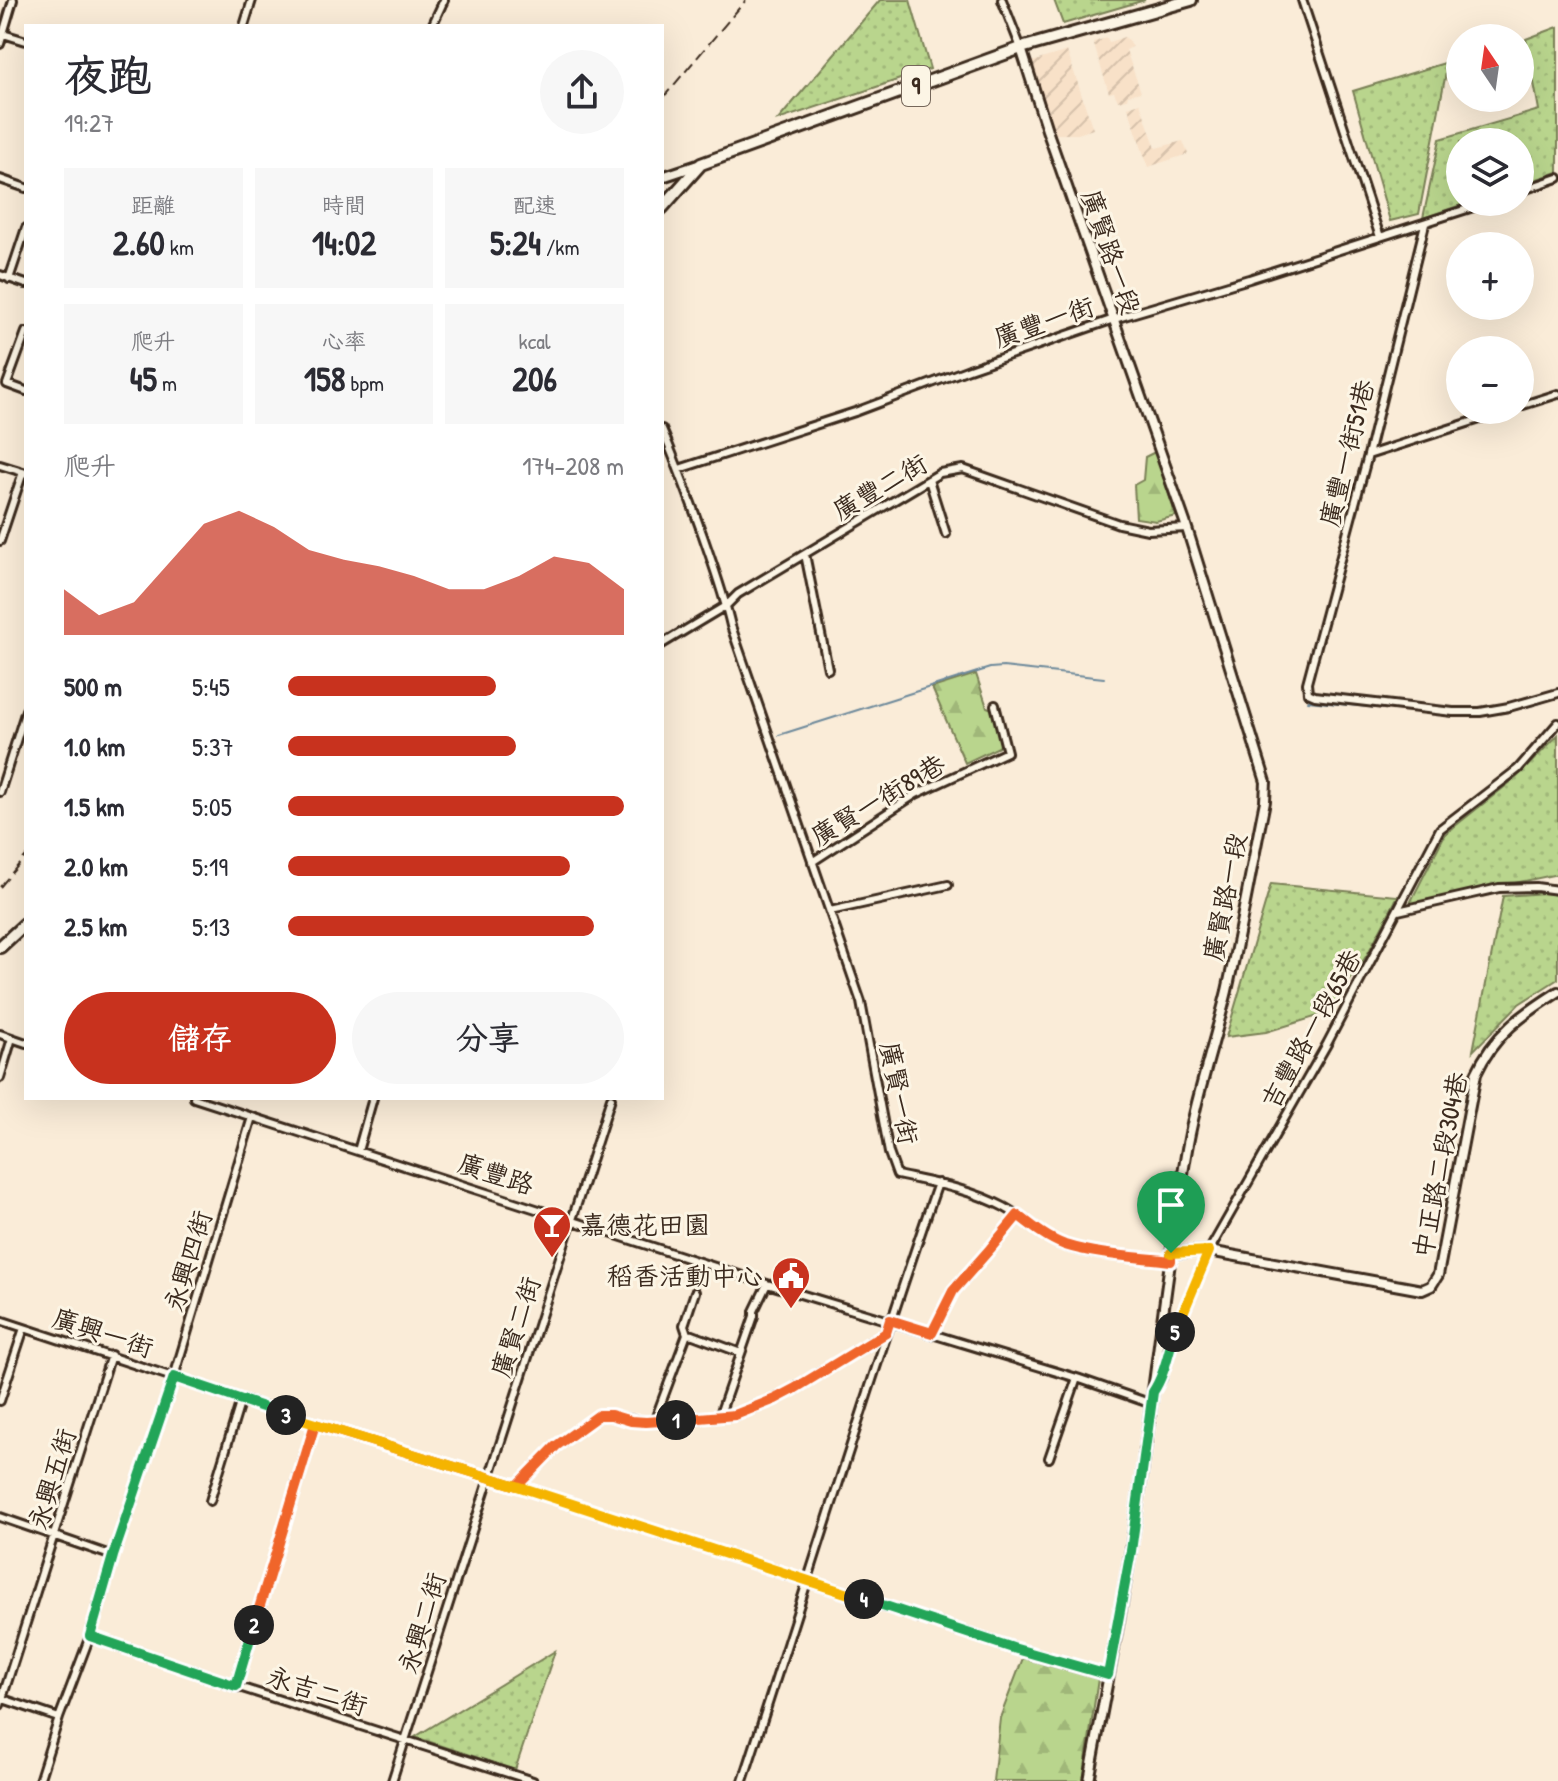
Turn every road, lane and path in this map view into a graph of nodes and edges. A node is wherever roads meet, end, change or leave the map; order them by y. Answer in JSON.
{"nodes":[{"id":1,"x":13,"y":0,"type":"edge"},
{"id":2,"x":252,"y":0,"type":"edge"},
{"id":3,"x":444,"y":0,"type":"edge"},
{"id":4,"x":1002,"y":0,"type":"edge"},
{"id":5,"x":1191,"y":0,"type":"edge"},
{"id":6,"x":1302,"y":0,"type":"edge"},
{"id":7,"x":245,"y":24,"type":"edge"},
{"id":8,"x":433,"y":24,"type":"edge"},
{"id":9,"x":2,"y":34,"type":"edge"},
{"id":10,"x":24,"y":40,"type":"edge"},
{"id":11,"x":0,"y":44,"type":"edge"},
{"id":12,"x":1021,"y":48,"type":"junction"},
{"id":13,"x":701,"y":164,"type":"junction"},
{"id":14,"x":664,"y":176,"type":"edge"},
{"id":15,"x":1558,"y":178,"type":"edge"},
{"id":16,"x":0,"y":179,"type":"edge"},
{"id":17,"x":1534,"y":186,"type":"edge"},
{"id":18,"x":24,"y":187,"type":"edge"},
{"id":19,"x":664,"y":206,"type":"edge"},
{"id":20,"x":1448,"y":216,"type":"edge"},
{"id":21,"x":1425,"y":224,"type":"junction"},
{"id":22,"x":24,"y":234,"type":"edge"},
{"id":23,"x":1380,"y":237,"type":"junction"},
{"id":24,"x":0,"y":275,"type":"edge"},
{"id":25,"x":9,"y":279,"type":"junction"},
{"id":26,"x":24,"y":283,"type":"edge"},
{"id":27,"x":1114,"y":319,"type":"junction"},
{"id":28,"x":24,"y":337,"type":"edge"},
{"id":29,"x":24,"y":390,"type":"edge"},
{"id":30,"x":1558,"y":394,"type":"edge"},
{"id":31,"x":1534,"y":402,"type":"edge"},
{"id":32,"x":1464,"y":424,"type":"edge"},
{"id":33,"x":664,"y":434,"type":"edge"},
{"id":34,"x":1368,"y":455,"type":"junction"},
{"id":35,"x":0,"y":465,"type":"edge"},
{"id":36,"x":679,"y":469,"type":"junction"},
{"id":37,"x":24,"y":473,"type":"edge"},
{"id":38,"x":929,"y":480,"type":"junction"},
{"id":39,"x":1187,"y":528,"type":"junction"},
{"id":40,"x":946,"y":534,"type":"dead end"},
{"id":41,"x":0,"y":541,"type":"edge"},
{"id":42,"x":805,"y":554,"type":"junction"},
{"id":43,"x":727,"y":605,"type":"junction"},
{"id":44,"x":664,"y":643,"type":"edge"},
{"id":45,"x":828,"y":669,"type":"dead end"},
{"id":46,"x":1558,"y":693,"type":"edge"},
{"id":47,"x":995,"y":705,"type":"dead end"},
{"id":48,"x":24,"y":716,"type":"edge"},
{"id":49,"x":1558,"y":723,"type":"edge"},
{"id":50,"x":0,"y":754,"type":"edge"},
{"id":51,"x":10,"y":758,"type":"junction"},
{"id":52,"x":0,"y":792,"type":"edge"},
{"id":53,"x":812,"y":862,"type":"junction"},
{"id":54,"x":948,"y":885,"type":"dead end"},
{"id":55,"x":1558,"y":890,"type":"edge"},
{"id":56,"x":830,"y":911,"type":"junction"},
{"id":57,"x":1398,"y":911,"type":"junction"},
{"id":58,"x":24,"y":925,"type":"edge"},
{"id":59,"x":0,"y":947,"type":"edge"},
{"id":60,"x":1558,"y":992,"type":"edge"},
{"id":61,"x":0,"y":1034,"type":"edge"},
{"id":62,"x":12,"y":1038,"type":"junction"},
{"id":63,"x":24,"y":1042,"type":"edge"},
{"id":64,"x":0,"y":1078,"type":"edge"},
{"id":65,"x":200,"y":1100,"type":"edge"},
{"id":66,"x":372,"y":1100,"type":"edge"},
{"id":67,"x":610,"y":1100,"type":"edge"},
{"id":68,"x":252,"y":1117,"type":"junction"},
{"id":69,"x":358,"y":1151,"type":"junction"},
{"id":70,"x":938,"y":1183,"type":"junction"},
{"id":71,"x":1018,"y":1215,"type":"junction"},
{"id":72,"x":572,"y":1220,"type":"junction"},
{"id":73,"x":1209,"y":1251,"type":"junction"},
{"id":74,"x":1171,"y":1257,"type":"junction"},
{"id":75,"x":767,"y":1284,"type":"junction"},
{"id":76,"x":695,"y":1292,"type":"dead end"},
{"id":77,"x":0,"y":1320,"type":"edge"},
{"id":78,"x":890,"y":1320,"type":"junction"},
{"id":79,"x":24,"y":1328,"type":"junction"},
{"id":80,"x":886,"y":1333,"type":"junction"},
{"id":81,"x":932,"y":1333,"type":"junction"},
{"id":82,"x":687,"y":1334,"type":"junction"},
{"id":83,"x":741,"y":1353,"type":"junction"},
{"id":84,"x":111,"y":1355,"type":"junction"},
{"id":85,"x":174,"y":1377,"type":"junction"},
{"id":86,"x":1077,"y":1378,"type":"junction"},
{"id":87,"x":1153,"y":1392,"type":"junction"},
{"id":88,"x":241,"y":1400,"type":"junction"},
{"id":89,"x":0,"y":1401,"type":"edge"},
{"id":90,"x":1152,"y":1404,"type":"junction"},
{"id":91,"x":719,"y":1417,"type":"junction"},
{"id":92,"x":654,"y":1422,"type":"junction"},
{"id":93,"x":315,"y":1424,"type":"junction"},
{"id":94,"x":1049,"y":1458,"type":"dead end"},
{"id":95,"x":489,"y":1478,"type":"junction"},
{"id":96,"x":517,"y":1486,"type":"junction"},
{"id":97,"x":210,"y":1501,"type":"dead end"},
{"id":98,"x":0,"y":1517,"type":"edge"},
{"id":99,"x":55,"y":1535,"type":"junction"},
{"id":100,"x":113,"y":1556,"type":"junction"},
{"id":101,"x":808,"y":1581,"type":"junction"},
{"id":102,"x":90,"y":1636,"type":"junction"},
{"id":103,"x":1108,"y":1675,"type":"junction"},
{"id":104,"x":236,"y":1686,"type":"junction"},
{"id":105,"x":1,"y":1700,"type":"edge"},
{"id":106,"x":59,"y":1718,"type":"junction"},
{"id":107,"x":406,"y":1741,"type":"junction"},
{"id":108,"x":39,"y":1781,"type":"edge"},
{"id":109,"x":392,"y":1781,"type":"edge"},
{"id":110,"x":533,"y":1781,"type":"edge"},
{"id":111,"x":743,"y":1781,"type":"edge"},
{"id":112,"x":1089,"y":1781,"type":"edge"}],
"edges":[{"from":1,"to":9,"type":"street"},
{"from":2,"to":7,"type":"street"},
{"from":3,"to":8,"type":"street"},
{"from":4,"to":12,"type":"street"},
{"from":5,"to":12,"type":"main road","number":"9"},
{"from":6,"to":23,"type":"street"},
{"from":9,"to":10,"type":"street"},
{"from":9,"to":11,"type":"street"},
{"from":12,"to":13,"type":"main road","number":"9"},
{"from":12,"to":27,"type":"street","name":"廣賢路一段"},
{"from":13,"to":14,"type":"street"},
{"from":13,"to":19,"type":"main road","number":"9"},
{"from":15,"to":17,"type":"street"},
{"from":16,"to":18,"type":"street"},
{"from":20,"to":21,"type":"street","name":"廣豐一街"},
{"from":21,"to":23,"type":"street","name":"廣豐一街"},
{"from":21,"to":34,"type":"street","name":"廣豐一街51巷"},
{"from":22,"to":25,"type":"street"},
{"from":23,"to":27,"type":"street","name":"廣豐一街"},
{"from":24,"to":25,"type":"street"},
{"from":25,"to":26,"type":"street"},
{"from":27,"to":36,"type":"street","name":"廣豐一街"},
{"from":27,"to":39,"type":"street","name":"廣賢路一段"},
{"from":28,"to":29,"type":"street"},
{"from":30,"to":31,"type":"street"},
{"from":32,"to":34,"type":"street"},
{"from":33,"to":36,"type":"street","name":"廣賢一街"},
{"from":34,"to":46,"type":"street","name":"廣豐一街51巷"},
{"from":35,"to":37,"type":"street"},
{"from":36,"to":43,"type":"street","name":"廣賢一街"},
{"from":37,"to":41,"type":"street"},
{"from":38,"to":39,"type":"street","name":"廣豐二街"},
{"from":38,"to":40,"type":"street"},
{"from":38,"to":42,"type":"street","name":"廣豐二街"},
{"from":39,"to":74,"type":"street","name":"廣賢路一段"},
{"from":42,"to":43,"type":"street","name":"廣豐二街"},
{"from":42,"to":45,"type":"street"},
{"from":43,"to":44,"type":"street","name":"廣豐二街"},
{"from":43,"to":53,"type":"street","name":"廣賢一街"},
{"from":47,"to":53,"type":"street","name":"廣賢一街89巷"},
{"from":48,"to":51,"type":"street"},
{"from":49,"to":57,"type":"street","name":"吉豐路一段65巷"},
{"from":50,"to":51,"type":"street"},
{"from":51,"to":52,"type":"street"},
{"from":53,"to":56,"type":"street","name":"廣賢一街"},
{"from":54,"to":56,"type":"street"},
{"from":55,"to":57,"type":"street"},
{"from":56,"to":70,"type":"street","name":"廣賢一街"},
{"from":57,"to":73,"type":"street","name":"吉豐路一段65巷"},
{"from":58,"to":59,"type":"main road"},
{"from":60,"to":73,"type":"street","name":"中正路二段304巷"},
{"from":61,"to":62,"type":"street"},
{"from":62,"to":63,"type":"street"},
{"from":62,"to":64,"type":"street"},
{"from":65,"to":68,"type":"street","name":"廣豐路"},
{"from":66,"to":69,"type":"street"},
{"from":67,"to":72,"type":"street","name":"廣賢二街"},
{"from":68,"to":69,"type":"street","name":"廣豐路"},
{"from":68,"to":85,"type":"street","name":"永興四街"},
{"from":69,"to":72,"type":"street","name":"廣豐路"},
{"from":70,"to":71,"type":"street"},
{"from":70,"to":78,"type":"street"},
{"from":71,"to":74,"type":"street"},
{"from":71,"to":81,"type":"street"},
{"from":72,"to":75,"type":"street","name":"廣豐路"},
{"from":72,"to":95,"type":"street","name":"廣賢二街"},
{"from":73,"to":74,"type":"street"},
{"from":73,"to":87,"type":"street","name":"吉豐路一段65巷"},
{"from":74,"to":87,"type":"street","name":"廣賢路一段"},
{"from":75,"to":78,"type":"street","name":"廣豐路"},
{"from":75,"to":83,"type":"street"},
{"from":76,"to":82,"type":"street"},
{"from":77,"to":79,"type":"street","name":"廣興一街"},
{"from":78,"to":80,"type":"street"},
{"from":78,"to":81,"type":"street","name":"廣豐路"},
{"from":79,"to":84,"type":"street","name":"廣興一街"},
{"from":79,"to":89,"type":"street"},
{"from":80,"to":91,"type":"street"},
{"from":80,"to":101,"type":"street"},
{"from":81,"to":86,"type":"street","name":"廣豐路"},
{"from":82,"to":83,"type":"street"},
{"from":82,"to":92,"type":"street"},
{"from":83,"to":91,"type":"street"},
{"from":84,"to":85,"type":"street","name":"廣興一街"},
{"from":84,"to":99,"type":"street","name":"永興五街"},
{"from":85,"to":88,"type":"street","name":"廣興一街"},
{"from":85,"to":100,"type":"street","name":"永興四街"},
{"from":86,"to":90,"type":"street","name":"廣豐路"},
{"from":86,"to":94,"type":"street"},
{"from":87,"to":90,"type":"street","name":"廣賢路一段"},
{"from":88,"to":93,"type":"street","name":"廣興一街"},
{"from":88,"to":97,"type":"street"},
{"from":90,"to":103,"type":"street","name":"廣賢路一段"},
{"from":91,"to":92,"type":"street"},
{"from":92,"to":96,"type":"street"},
{"from":93,"to":95,"type":"street","name":"廣興一街"},
{"from":93,"to":104,"type":"street"},
{"from":95,"to":96,"type":"street","name":"廣興一街"},
{"from":95,"to":107,"type":"street","name":"永興二街"},
{"from":96,"to":101,"type":"street","name":"廣興一街"},
{"from":98,"to":99,"type":"street"},
{"from":99,"to":100,"type":"street"},
{"from":99,"to":105,"type":"street","name":"永興五街"},
{"from":100,"to":102,"type":"street","name":"永興四街"},
{"from":101,"to":103,"type":"street","name":"廣興一街"},
{"from":101,"to":111,"type":"street"},
{"from":102,"to":104,"type":"street","name":"永吉二街"},
{"from":102,"to":106,"type":"street","name":"永興四街"},
{"from":103,"to":112,"type":"street","name":"廣賢路一段"},
{"from":104,"to":107,"type":"street","name":"永吉二街"},
{"from":105,"to":106,"type":"street"},
{"from":106,"to":108,"type":"street","name":"永興四街"},
{"from":107,"to":109,"type":"street","name":"永興二街"},
{"from":107,"to":110,"type":"street","name":"永吉二街"}]}
